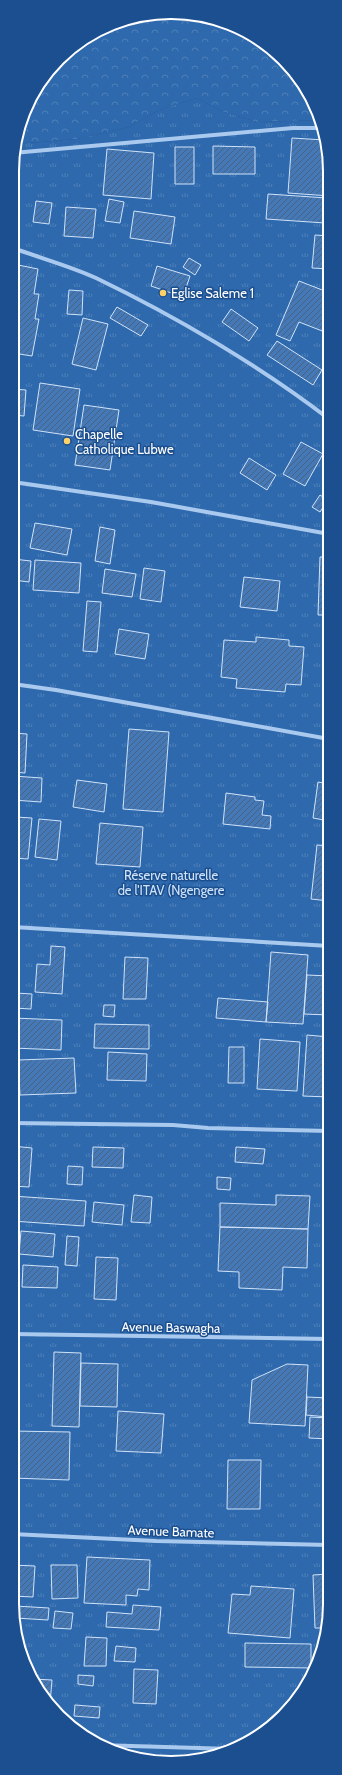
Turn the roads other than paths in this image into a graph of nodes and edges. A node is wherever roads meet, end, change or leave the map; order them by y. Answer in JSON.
{"nodes":[{"id":1,"x":317,"y":128,"type":"edge"},
{"id":2,"x":20,"y":152,"type":"edge"},
{"id":3,"x":19,"y":250,"type":"edge"},
{"id":4,"x":323,"y":414,"type":"edge"},
{"id":5,"x":19,"y":483,"type":"edge"},
{"id":6,"x":323,"y":533,"type":"edge"},
{"id":7,"x":19,"y":685,"type":"edge"},
{"id":8,"x":323,"y":737,"type":"edge"},
{"id":9,"x":19,"y":927,"type":"edge"},
{"id":10,"x":323,"y":946,"type":"edge"},
{"id":11,"x":19,"y":1123,"type":"edge"},
{"id":12,"x":323,"y":1131,"type":"edge"},
{"id":13,"x":19,"y":1334,"type":"edge"},
{"id":14,"x":323,"y":1339,"type":"edge"},
{"id":15,"x":19,"y":1534,"type":"edge"},
{"id":16,"x":323,"y":1545,"type":"edge"},
{"id":17,"x":116,"y":1746,"type":"edge"},
{"id":18,"x":218,"y":1749,"type":"edge"}],
"edges":[{"from":1,"to":2,"type":"street"},
{"from":3,"to":4,"type":"street"},
{"from":5,"to":6,"type":"street"},
{"from":7,"to":8,"type":"street"},
{"from":9,"to":10,"type":"street"},
{"from":11,"to":12,"type":"street"},
{"from":13,"to":14,"type":"street","name":"Avenue Baswagha"},
{"from":15,"to":16,"type":"street","name":"Avenue Bamate"},
{"from":17,"to":18,"type":"street"}]}
